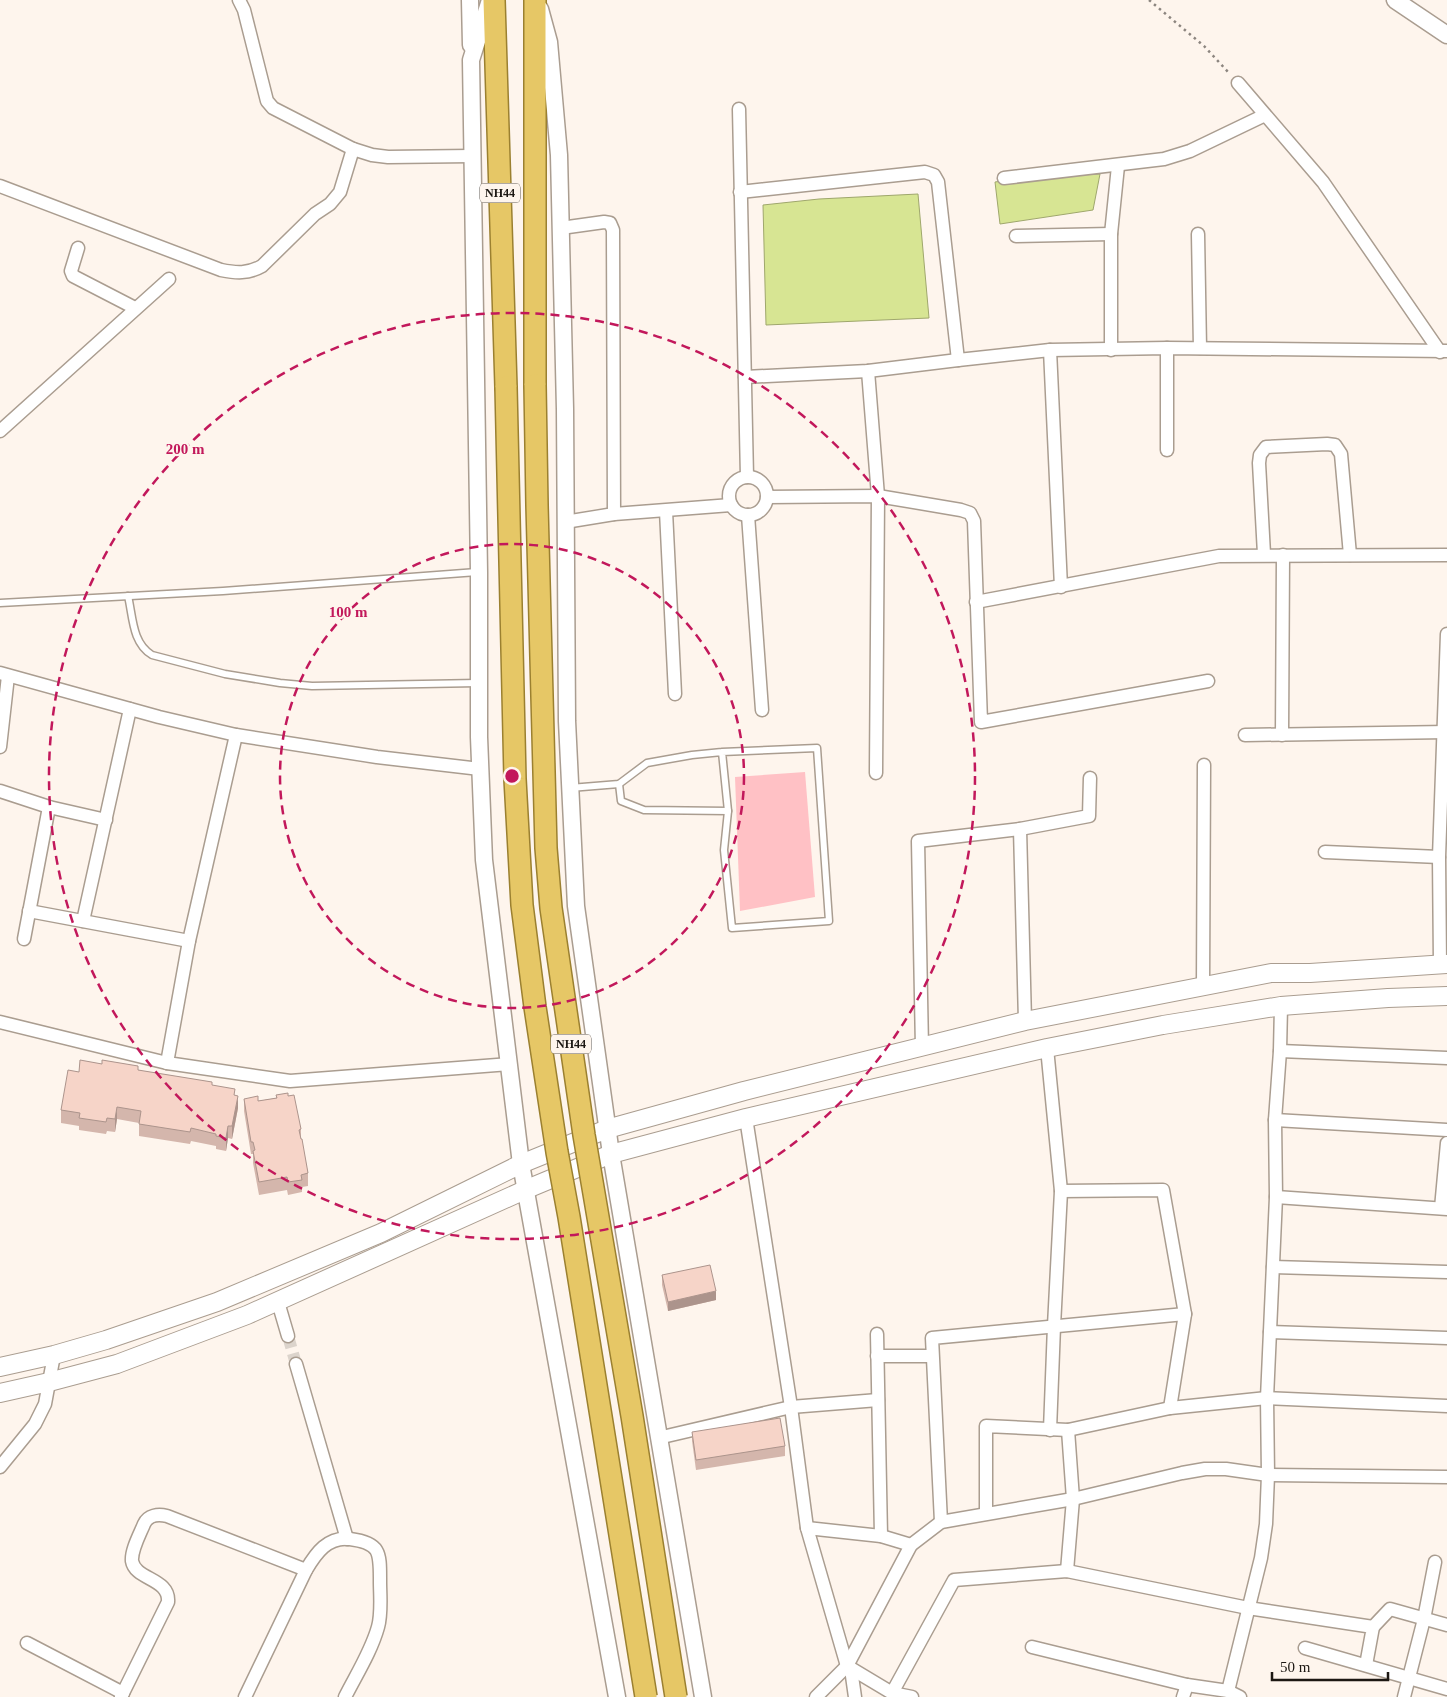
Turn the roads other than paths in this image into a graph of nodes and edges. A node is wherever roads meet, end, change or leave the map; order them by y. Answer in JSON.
{"nodes":[{"id":1,"x":240,"y":0,"type":"edge"},
{"id":2,"x":470,"y":0,"type":"edge"},
{"id":3,"x":490,"y":0,"type":"edge"},
{"id":4,"x":494,"y":0,"type":"edge"},
{"id":5,"x":537,"y":0,"type":"edge"},
{"id":6,"x":1395,"y":0,"type":"edge"},
{"id":7,"x":1447,"y":35,"type":"edge"},
{"id":8,"x":471,"y":60,"type":"junction"},
{"id":9,"x":1238,"y":83,"type":"road end"},
{"id":10,"x":739,"y":109,"type":"dead end"},
{"id":11,"x":1265,"y":114,"type":"junction"},
{"id":12,"x":353,"y":149,"type":"junction"},
{"id":13,"x":472,"y":156,"type":"junction"},
{"id":14,"x":1118,"y":166,"type":"junction"},
{"id":15,"x":1004,"y":178,"type":"dead end"},
{"id":16,"x":0,"y":186,"type":"edge"},
{"id":17,"x":740,"y":192,"type":"junction"},
{"id":18,"x":561,"y":228,"type":"junction"},
{"id":19,"x":1111,"y":234,"type":"junction"},
{"id":20,"x":1198,"y":234,"type":"dead end"},
{"id":21,"x":1016,"y":236,"type":"dead end"},
{"id":22,"x":78,"y":248,"type":"dead end"},
{"id":23,"x":169,"y":279,"type":"dead end"},
{"id":24,"x":135,"y":308,"type":"junction"},
{"id":25,"x":1167,"y":348,"type":"junction"},
{"id":26,"x":1200,"y":348,"type":"junction"},
{"id":27,"x":1050,"y":350,"type":"junction"},
{"id":28,"x":1111,"y":350,"type":"junction"},
{"id":29,"x":1443,"y":352,"type":"edge"},
{"id":30,"x":958,"y":360,"type":"junction"},
{"id":31,"x":868,"y":371,"type":"junction"},
{"id":32,"x":745,"y":377,"type":"junction"},
{"id":33,"x":0,"y":431,"type":"edge"},
{"id":34,"x":1167,"y":450,"type":"dead end"},
{"id":35,"x":748,"y":477,"type":"junction"},
{"id":36,"x":878,"y":496,"type":"junction"},
{"id":37,"x":767,"y":497,"type":"junction"},
{"id":38,"x":732,"y":505,"type":"junction"},
{"id":39,"x":666,"y":510,"type":"junction"},
{"id":40,"x":614,"y":514,"type":"junction"},
{"id":41,"x":748,"y":515,"type":"junction"},
{"id":42,"x":565,"y":522,"type":"junction"},
{"id":43,"x":1264,"y":554,"type":"junction"},
{"id":44,"x":1284,"y":555,"type":"junction"},
{"id":45,"x":1350,"y":555,"type":"junction"},
{"id":46,"x":1447,"y":555,"type":"edge"},
{"id":47,"x":479,"y":572,"type":"junction"},
{"id":48,"x":1061,"y":587,"type":"junction"},
{"id":49,"x":128,"y":596,"type":"junction"},
{"id":50,"x":0,"y":602,"type":"edge"},
{"id":51,"x":976,"y":602,"type":"junction"},
{"id":52,"x":1447,"y":640,"type":"edge"},
{"id":53,"x":4,"y":674,"type":"edge"},
{"id":54,"x":1208,"y":681,"type":"dead end"},
{"id":55,"x":479,"y":683,"type":"junction"},
{"id":56,"x":675,"y":694,"type":"dead end"},
{"id":57,"x":130,"y":709,"type":"junction"},
{"id":58,"x":762,"y":710,"type":"dead end"},
{"id":59,"x":1446,"y":732,"type":"edge"},
{"id":60,"x":1246,"y":735,"type":"dead end"},
{"id":61,"x":1282,"y":735,"type":"junction"},
{"id":62,"x":236,"y":736,"type":"junction"},
{"id":63,"x":0,"y":746,"type":"edge"},
{"id":64,"x":722,"y":752,"type":"junction"},
{"id":65,"x":1204,"y":766,"type":"dead end"},
{"id":66,"x":480,"y":769,"type":"junction"},
{"id":67,"x":876,"y":773,"type":"dead end"},
{"id":68,"x":1090,"y":778,"type":"dead end"},
{"id":69,"x":619,"y":784,"type":"junction"},
{"id":70,"x":570,"y":788,"type":"junction"},
{"id":71,"x":0,"y":791,"type":"edge"},
{"id":72,"x":49,"y":807,"type":"junction"},
{"id":73,"x":728,"y":811,"type":"junction"},
{"id":74,"x":106,"y":820,"type":"junction"},
{"id":75,"x":1020,"y":829,"type":"junction"},
{"id":76,"x":1325,"y":852,"type":"dead end"},
{"id":77,"x":1439,"y":857,"type":"junction"},
{"id":78,"x":29,"y":911,"type":"junction"},
{"id":79,"x":83,"y":921,"type":"junction"},
{"id":80,"x":24,"y":939,"type":"dead end"},
{"id":81,"x":189,"y":941,"type":"junction"},
{"id":82,"x":1444,"y":964,"type":"edge"},
{"id":83,"x":1203,"y":986,"type":"junction"},
{"id":84,"x":1447,"y":996,"type":"edge"},
{"id":85,"x":1280,"y":1006,"type":"junction"},
{"id":86,"x":0,"y":1022,"type":"edge"},
{"id":87,"x":1025,"y":1022,"type":"junction"},
{"id":88,"x":922,"y":1048,"type":"junction"},
{"id":89,"x":1046,"y":1048,"type":"junction"},
{"id":90,"x":1280,"y":1051,"type":"junction"},
{"id":91,"x":1447,"y":1058,"type":"edge"},
{"id":92,"x":167,"y":1063,"type":"junction"},
{"id":93,"x":510,"y":1064,"type":"junction"},
{"id":94,"x":746,"y":1118,"type":"junction"},
{"id":95,"x":1276,"y":1120,"type":"junction"},
{"id":96,"x":607,"y":1129,"type":"junction"},
{"id":97,"x":1447,"y":1130,"type":"edge"},
{"id":98,"x":1447,"y":1144,"type":"edge"},
{"id":99,"x":611,"y":1154,"type":"junction"},
{"id":100,"x":521,"y":1164,"type":"junction"},
{"id":101,"x":527,"y":1189,"type":"junction"},
{"id":102,"x":1061,"y":1191,"type":"junction"},
{"id":103,"x":1276,"y":1197,"type":"junction"},
{"id":104,"x":1444,"y":1208,"type":"edge"},
{"id":105,"x":1273,"y":1267,"type":"junction"},
{"id":106,"x":1447,"y":1272,"type":"edge"},
{"id":107,"x":278,"y":1302,"type":"junction"},
{"id":108,"x":1185,"y":1314,"type":"junction"},
{"id":109,"x":1054,"y":1326,"type":"junction"},
{"id":110,"x":1270,"y":1332,"type":"junction"},
{"id":111,"x":877,"y":1334,"type":"dead end"},
{"id":112,"x":288,"y":1336,"type":"tunnel mouth"},
{"id":113,"x":1447,"y":1338,"type":"edge"},
{"id":114,"x":54,"y":1355,"type":"junction"},
{"id":115,"x":878,"y":1356,"type":"junction"},
{"id":116,"x":932,"y":1356,"type":"junction"},
{"id":117,"x":296,"y":1364,"type":"tunnel mouth"},
{"id":118,"x":0,"y":1368,"type":"edge"},
{"id":119,"x":48,"y":1382,"type":"junction"},
{"id":120,"x":0,"y":1393,"type":"edge"},
{"id":121,"x":1267,"y":1398,"type":"junction"},
{"id":122,"x":878,"y":1400,"type":"junction"},
{"id":123,"x":1447,"y":1406,"type":"edge"},
{"id":124,"x":791,"y":1407,"type":"junction"},
{"id":125,"x":1170,"y":1408,"type":"junction"},
{"id":126,"x":1050,"y":1430,"type":"junction"},
{"id":127,"x":1068,"y":1430,"type":"junction"},
{"id":128,"x":658,"y":1438,"type":"junction"},
{"id":129,"x":0,"y":1466,"type":"edge"},
{"id":130,"x":1268,"y":1475,"type":"junction"},
{"id":131,"x":1447,"y":1478,"type":"edge"},
{"id":132,"x":1073,"y":1499,"type":"junction"},
{"id":133,"x":986,"y":1513,"type":"junction"},
{"id":134,"x":941,"y":1522,"type":"junction"},
{"id":135,"x":807,"y":1528,"type":"junction"},
{"id":136,"x":881,"y":1536,"type":"junction"},
{"id":137,"x":348,"y":1539,"type":"junction"},
{"id":138,"x":911,"y":1544,"type":"junction"},
{"id":139,"x":1435,"y":1562,"type":"dead end"},
{"id":140,"x":306,"y":1570,"type":"junction"},
{"id":141,"x":1067,"y":1571,"type":"junction"},
{"id":142,"x":1248,"y":1608,"type":"junction"},
{"id":143,"x":1424,"y":1619,"type":"junction"},
{"id":144,"x":1447,"y":1626,"type":"edge"},
{"id":145,"x":1373,"y":1627,"type":"junction"},
{"id":146,"x":27,"y":1643,"type":"dead end"},
{"id":147,"x":1032,"y":1647,"type":"dead end"},
{"id":148,"x":1306,"y":1648,"type":"dead end"},
{"id":149,"x":1366,"y":1665,"type":"junction"},
{"id":150,"x":849,"y":1667,"type":"junction"},
{"id":151,"x":1410,"y":1678,"type":"junction"},
{"id":152,"x":1447,"y":1689,"type":"edge"},
{"id":153,"x":1185,"y":1691,"type":"edge"},
{"id":154,"x":1228,"y":1691,"type":"junction"},
{"id":155,"x":892,"y":1693,"type":"junction"},
{"id":156,"x":122,"y":1695,"type":"edge"},
{"id":157,"x":245,"y":1697,"type":"edge"},
{"id":158,"x":344,"y":1697,"type":"edge"},
{"id":159,"x":617,"y":1697,"type":"edge"},
{"id":160,"x":646,"y":1697,"type":"edge"},
{"id":161,"x":676,"y":1697,"type":"edge"},
{"id":162,"x":703,"y":1697,"type":"edge"},
{"id":163,"x":816,"y":1697,"type":"edge"},
{"id":164,"x":855,"y":1697,"type":"edge"},
{"id":165,"x":912,"y":1697,"type":"edge"},
{"id":166,"x":1240,"y":1697,"type":"edge"},
{"id":167,"x":1404,"y":1697,"type":"edge"}],
"edges":[{"from":1,"to":12,"type":"street"},
{"from":2,"to":8,"type":"street"},
{"from":3,"to":8,"type":"street"},
{"from":4,"to":160,"type":"highway","number":"NH44","bridge":true},
{"from":5,"to":18,"type":"street"},
{"from":5,"to":161,"type":"highway","number":"NH44","bridge":true},
{"from":6,"to":7,"type":"street"},
{"from":8,"to":13,"type":"street"},
{"from":9,"to":11,"type":"street"},
{"from":10,"to":17,"type":"street"},
{"from":11,"to":14,"type":"street"},
{"from":11,"to":29,"type":"street"},
{"from":12,"to":13,"type":"street"},
{"from":12,"to":16,"type":"street"},
{"from":13,"to":47,"type":"street"},
{"from":14,"to":15,"type":"street"},
{"from":14,"to":19,"type":"street"},
{"from":17,"to":30,"type":"street"},
{"from":17,"to":32,"type":"street"},
{"from":18,"to":40,"type":"street"},
{"from":18,"to":42,"type":"street"},
{"from":19,"to":21,"type":"street"},
{"from":19,"to":28,"type":"street"},
{"from":20,"to":26,"type":"street"},
{"from":22,"to":24,"type":"street"},
{"from":23,"to":24,"type":"street"},
{"from":24,"to":33,"type":"street"},
{"from":25,"to":26,"type":"street"},
{"from":25,"to":28,"type":"street"},
{"from":25,"to":34,"type":"street"},
{"from":26,"to":29,"type":"street"},
{"from":27,"to":28,"type":"street"},
{"from":27,"to":30,"type":"street"},
{"from":27,"to":48,"type":"street"},
{"from":30,"to":31,"type":"street"},
{"from":31,"to":32,"type":"street"},
{"from":31,"to":36,"type":"street"},
{"from":32,"to":35,"type":"street"},
{"from":35,"to":37,"type":"street"},
{"from":35,"to":38,"type":"street"},
{"from":36,"to":37,"type":"street"},
{"from":36,"to":51,"type":"street"},
{"from":36,"to":67,"type":"street"},
{"from":37,"to":41,"type":"street"},
{"from":38,"to":39,"type":"street"},
{"from":38,"to":41,"type":"street"},
{"from":39,"to":40,"type":"street"},
{"from":39,"to":56,"type":"street"},
{"from":40,"to":42,"type":"street"},
{"from":41,"to":58,"type":"street"},
{"from":42,"to":70,"type":"street"},
{"from":43,"to":44,"type":"street"},
{"from":43,"to":45,"type":"street"},
{"from":43,"to":48,"type":"street"},
{"from":44,"to":45,"type":"street"},
{"from":44,"to":61,"type":"street"},
{"from":45,"to":46,"type":"street"},
{"from":47,"to":49,"type":"lane"},
{"from":47,"to":55,"type":"street"},
{"from":48,"to":51,"type":"street"},
{"from":49,"to":50,"type":"lane"},
{"from":49,"to":55,"type":"lane"},
{"from":51,"to":54,"type":"street"},
{"from":52,"to":59,"type":"street"},
{"from":53,"to":57,"type":"street"},
{"from":53,"to":63,"type":"street"},
{"from":55,"to":66,"type":"street"},
{"from":57,"to":62,"type":"street"},
{"from":57,"to":74,"type":"street"},
{"from":59,"to":61,"type":"street"},
{"from":59,"to":77,"type":"street"},
{"from":60,"to":61,"type":"street"},
{"from":62,"to":66,"type":"street"},
{"from":62,"to":81,"type":"street"},
{"from":64,"to":69,"type":"lane"},
{"from":64,"to":73,"type":"lane"},
{"from":64,"to":73,"type":"lane"},
{"from":65,"to":83,"type":"street"},
{"from":66,"to":93,"type":"street"},
{"from":68,"to":75,"type":"street"},
{"from":69,"to":70,"type":"lane"},
{"from":69,"to":73,"type":"lane"},
{"from":70,"to":96,"type":"street"},
{"from":71,"to":72,"type":"street"},
{"from":72,"to":74,"type":"street"},
{"from":72,"to":78,"type":"street"},
{"from":74,"to":79,"type":"street"},
{"from":75,"to":87,"type":"street"},
{"from":75,"to":88,"type":"street"},
{"from":76,"to":77,"type":"street"},
{"from":77,"to":82,"type":"street"},
{"from":78,"to":79,"type":"street"},
{"from":78,"to":80,"type":"street"},
{"from":79,"to":81,"type":"street"},
{"from":81,"to":92,"type":"street"},
{"from":82,"to":83,"type":"main road"},
{"from":83,"to":87,"type":"main road"},
{"from":84,"to":85,"type":"main road"},
{"from":85,"to":89,"type":"main road"},
{"from":85,"to":90,"type":"street"},
{"from":86,"to":92,"type":"street"},
{"from":87,"to":88,"type":"main road"},
{"from":88,"to":96,"type":"main road"},
{"from":89,"to":94,"type":"main road"},
{"from":89,"to":102,"type":"street"},
{"from":90,"to":91,"type":"street"},
{"from":90,"to":95,"type":"street"},
{"from":92,"to":93,"type":"street"},
{"from":93,"to":100,"type":"street"},
{"from":94,"to":99,"type":"main road"},
{"from":94,"to":124,"type":"street"},
{"from":95,"to":97,"type":"street"},
{"from":95,"to":103,"type":"street"},
{"from":96,"to":99,"type":"street"},
{"from":96,"to":100,"type":"main road"},
{"from":98,"to":104,"type":"street"},
{"from":99,"to":101,"type":"main road"},
{"from":99,"to":128,"type":"street"},
{"from":100,"to":101,"type":"street"},
{"from":100,"to":114,"type":"main road"},
{"from":101,"to":107,"type":"main road"},
{"from":101,"to":159,"type":"street"},
{"from":102,"to":108,"type":"street"},
{"from":102,"to":109,"type":"street"},
{"from":103,"to":104,"type":"street"},
{"from":103,"to":105,"type":"street"},
{"from":105,"to":106,"type":"street"},
{"from":105,"to":110,"type":"street"},
{"from":107,"to":112,"type":"street"},
{"from":107,"to":119,"type":"main road"},
{"from":108,"to":109,"type":"street"},
{"from":108,"to":125,"type":"street"},
{"from":109,"to":116,"type":"street"},
{"from":109,"to":126,"type":"street"},
{"from":110,"to":113,"type":"street"},
{"from":110,"to":121,"type":"street"},
{"from":111,"to":115,"type":"street"},
{"from":114,"to":118,"type":"main road"},
{"from":114,"to":119,"type":"street"},
{"from":115,"to":116,"type":"street"},
{"from":115,"to":122,"type":"street"},
{"from":116,"to":134,"type":"street"},
{"from":117,"to":137,"type":"street"},
{"from":119,"to":120,"type":"main road"},
{"from":119,"to":129,"type":"street"},
{"from":121,"to":123,"type":"street"},
{"from":121,"to":125,"type":"street"},
{"from":121,"to":130,"type":"street"},
{"from":122,"to":124,"type":"street"},
{"from":122,"to":136,"type":"street"},
{"from":124,"to":128,"type":"street"},
{"from":124,"to":135,"type":"street"},
{"from":125,"to":127,"type":"street"},
{"from":126,"to":127,"type":"street"},
{"from":126,"to":133,"type":"street"},
{"from":127,"to":132,"type":"street"},
{"from":128,"to":162,"type":"street"},
{"from":130,"to":131,"type":"street"},
{"from":130,"to":132,"type":"street"},
{"from":130,"to":142,"type":"street"},
{"from":132,"to":133,"type":"street"},
{"from":132,"to":141,"type":"street"},
{"from":133,"to":134,"type":"street"},
{"from":134,"to":138,"type":"street"},
{"from":135,"to":136,"type":"street"},
{"from":135,"to":150,"type":"street"},
{"from":136,"to":138,"type":"street"},
{"from":137,"to":140,"type":"street"},
{"from":137,"to":158,"type":"street"},
{"from":138,"to":150,"type":"street"},
{"from":139,"to":143,"type":"street"},
{"from":140,"to":156,"type":"street"},
{"from":140,"to":157,"type":"street"},
{"from":141,"to":142,"type":"street"},
{"from":141,"to":155,"type":"street"},
{"from":142,"to":145,"type":"street"},
{"from":142,"to":154,"type":"street"},
{"from":143,"to":144,"type":"street"},
{"from":143,"to":145,"type":"street"},
{"from":143,"to":151,"type":"street"},
{"from":145,"to":149,"type":"street"},
{"from":146,"to":156,"type":"street"},
{"from":147,"to":153,"type":"street"},
{"from":148,"to":149,"type":"street"},
{"from":149,"to":151,"type":"street"},
{"from":150,"to":155,"type":"street"},
{"from":150,"to":163,"type":"street"},
{"from":150,"to":164,"type":"street"},
{"from":151,"to":152,"type":"street"},
{"from":151,"to":167,"type":"street"},
{"from":153,"to":154,"type":"street"},
{"from":154,"to":166,"type":"street"},
{"from":155,"to":165,"type":"street"}]}
